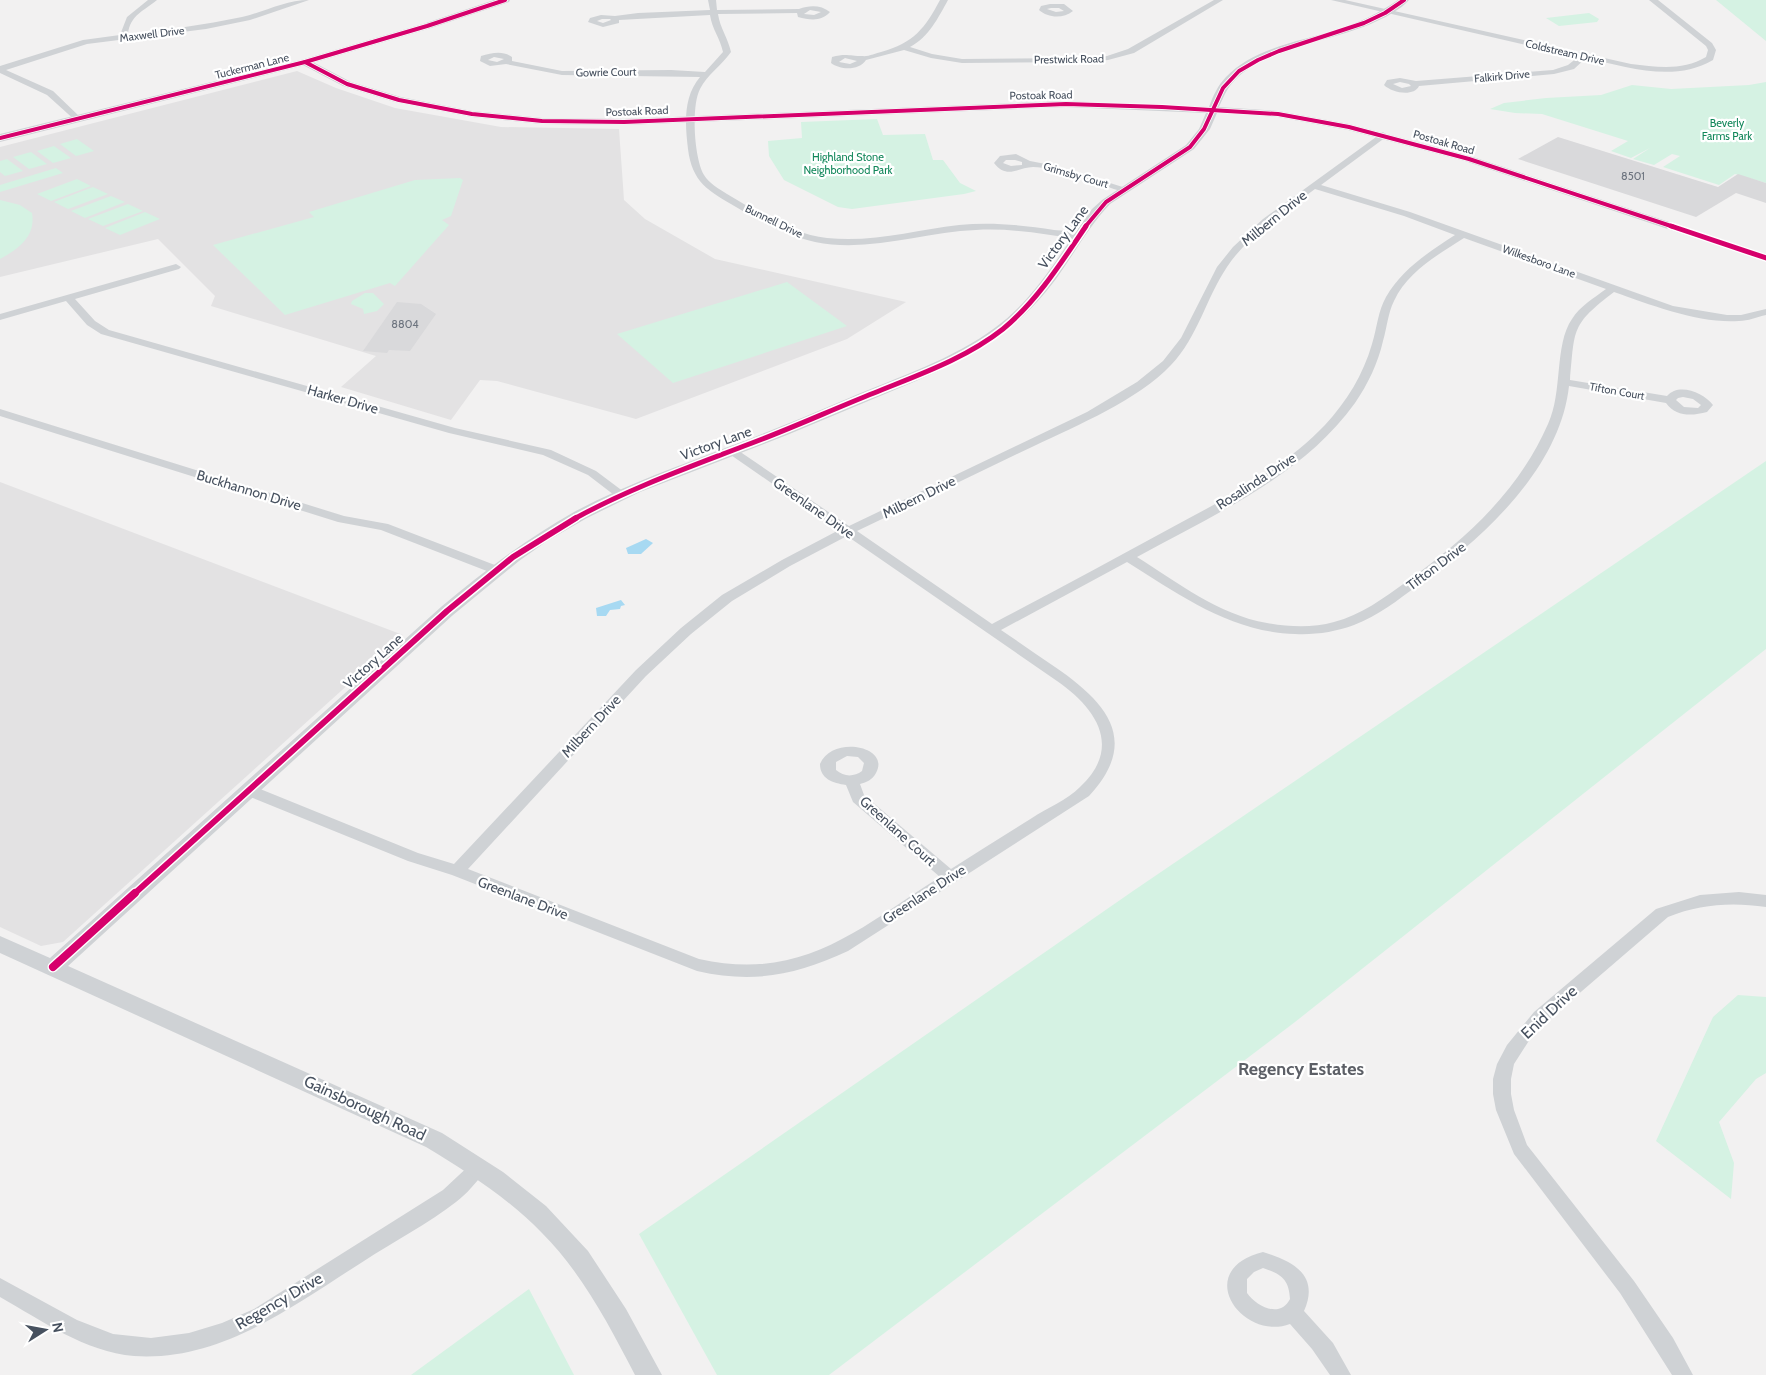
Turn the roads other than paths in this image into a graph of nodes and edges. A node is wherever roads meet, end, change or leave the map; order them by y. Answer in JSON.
{"nodes":[{"id":1,"x":153,"y":0,"type":"edge"},
{"id":2,"x":305,"y":0,"type":"edge"},
{"id":3,"x":505,"y":0,"type":"edge"},
{"id":4,"x":712,"y":0,"type":"edge"},
{"id":5,"x":944,"y":0,"type":"edge"},
{"id":6,"x":1219,"y":0,"type":"edge"},
{"id":7,"x":1335,"y":0,"type":"edge"},
{"id":8,"x":1404,"y":0,"type":"edge"},
{"id":9,"x":1653,"y":0,"type":"edge"},
{"id":10,"x":800,"y":11,"type":"dead end"},
{"id":11,"x":714,"y":12,"type":"junction"},
{"id":12,"x":1388,"y":12,"type":"junction"},
{"id":13,"x":615,"y":18,"type":"dead end"},
{"id":14,"x":124,"y":37,"type":"junction"},
{"id":15,"x":906,"y":48,"type":"junction"},
{"id":16,"x":1584,"y":56,"type":"junction"},
{"id":17,"x":860,"y":58,"type":"dead end"},
{"id":18,"x":305,"y":62,"type":"junction"},
{"id":19,"x":506,"y":62,"type":"dead end"},
{"id":20,"x":0,"y":70,"type":"edge"},
{"id":21,"x":708,"y":75,"type":"junction"},
{"id":22,"x":1415,"y":84,"type":"dead end"},
{"id":23,"x":1214,"y":109,"type":"junction"},
{"id":24,"x":77,"y":119,"type":"junction"},
{"id":25,"x":692,"y":119,"type":"junction"},
{"id":26,"x":1383,"y":135,"type":"junction"},
{"id":27,"x":0,"y":138,"type":"edge"},
{"id":28,"x":1027,"y":163,"type":"dead end"},
{"id":29,"x":1314,"y":186,"type":"junction"},
{"id":30,"x":1124,"y":189,"type":"junction"},
{"id":31,"x":1463,"y":234,"type":"junction"},
{"id":32,"x":1078,"y":236,"type":"junction"},
{"id":33,"x":1766,"y":258,"type":"edge"},
{"id":34,"x":176,"y":267,"type":"dead end"},
{"id":35,"x":1613,"y":288,"type":"junction"},
{"id":36,"x":68,"y":298,"type":"junction"},
{"id":37,"x":1766,"y":312,"type":"edge"},
{"id":38,"x":0,"y":317,"type":"edge"},
{"id":39,"x":1565,"y":382,"type":"junction"},
{"id":40,"x":1670,"y":400,"type":"dead end"},
{"id":41,"x":0,"y":412,"type":"edge"},
{"id":42,"x":732,"y":451,"type":"junction"},
{"id":43,"x":622,"y":494,"type":"junction"},
{"id":44,"x":847,"y":531,"type":"junction"},
{"id":45,"x":1128,"y":556,"type":"junction"},
{"id":46,"x":496,"y":570,"type":"junction"},
{"id":47,"x":991,"y":630,"type":"junction"},
{"id":48,"x":852,"y":781,"type":"dead end"},
{"id":49,"x":248,"y":790,"type":"junction"},
{"id":50,"x":457,"y":871,"type":"junction"},
{"id":51,"x":950,"y":877,"type":"junction"},
{"id":52,"x":1766,"y":901,"type":"edge"},
{"id":53,"x":0,"y":944,"type":"edge"},
{"id":54,"x":53,"y":967,"type":"junction"},
{"id":55,"x":479,"y":1167,"type":"junction"},
{"id":56,"x":0,"y":1287,"type":"edge"},
{"id":57,"x":1292,"y":1313,"type":"dead end"},
{"id":58,"x":648,"y":1375,"type":"edge"},
{"id":59,"x":1342,"y":1375,"type":"edge"},
{"id":60,"x":1683,"y":1375,"type":"edge"}],
"edges":[{"from":1,"to":14,"type":"street"},
{"from":2,"to":14,"type":"street","name":"Maxwell Drive"},
{"from":3,"to":18,"type":"main road","name":"Tuckerman Lane"},
{"from":4,"to":11,"type":"street","name":"Bunnell Drive"},
{"from":5,"to":15,"type":"street"},
{"from":6,"to":15,"type":"street","name":"Prestwick Road"},
{"from":7,"to":12,"type":"street","name":"Coldstream Drive"},
{"from":8,"to":12,"type":"street","name":"Victory Lane"},
{"from":9,"to":16,"type":"street","name":"Coldstream Drive"},
{"from":10,"to":11,"type":"street"},
{"from":11,"to":13,"type":"street"},
{"from":11,"to":21,"type":"street","name":"Bunnell Drive"},
{"from":12,"to":16,"type":"street","name":"Coldstream Drive"},
{"from":12,"to":23,"type":"street","name":"Victory Lane"},
{"from":14,"to":20,"type":"street","name":"Maxwell Drive"},
{"from":15,"to":17,"type":"street"},
{"from":16,"to":22,"type":"street","name":"Falkirk Drive"},
{"from":18,"to":24,"type":"main road","name":"Tuckerman Lane"},
{"from":18,"to":25,"type":"street","name":"Postoak Road"},
{"from":19,"to":21,"type":"street","name":"Gowrie Court"},
{"from":20,"to":24,"type":"street"},
{"from":21,"to":25,"type":"street","name":"Bunnell Drive"},
{"from":23,"to":25,"type":"street","name":"Postoak Road"},
{"from":23,"to":26,"type":"street","name":"Postoak Road"},
{"from":23,"to":30,"type":"street","name":"Victory Lane"},
{"from":24,"to":27,"type":"main road","name":"Tuckerman Lane"},
{"from":25,"to":32,"type":"street","name":"Bunnell Drive"},
{"from":26,"to":29,"type":"street","name":"Milbern Drive"},
{"from":26,"to":33,"type":"street","name":"Postoak Road"},
{"from":28,"to":30,"type":"street","name":"Grimsby Court"},
{"from":29,"to":31,"type":"street","name":"Wilkesboro Lane"},
{"from":29,"to":44,"type":"street","name":"Milbern Drive"},
{"from":30,"to":32,"type":"street","name":"Victory Lane"},
{"from":31,"to":35,"type":"street","name":"Wilkesboro Lane"},
{"from":31,"to":45,"type":"street","name":"Rosalinda Drive"},
{"from":32,"to":42,"type":"street","name":"Victory Lane"},
{"from":34,"to":36,"type":"street"},
{"from":35,"to":37,"type":"street","name":"Wilkesboro Lane"},
{"from":35,"to":39,"type":"street","name":"Tifton Drive"},
{"from":36,"to":38,"type":"street"},
{"from":36,"to":43,"type":"street","name":"Harker Drive"},
{"from":39,"to":40,"type":"street","name":"Tifton Court"},
{"from":39,"to":45,"type":"street","name":"Tifton Drive"},
{"from":41,"to":46,"type":"street","name":"Buckhannon Drive"},
{"from":42,"to":43,"type":"street","name":"Victory Lane"},
{"from":42,"to":44,"type":"street","name":"Greenlane Drive"},
{"from":43,"to":46,"type":"street","name":"Victory Lane"},
{"from":44,"to":47,"type":"street","name":"Greenlane Drive"},
{"from":44,"to":50,"type":"street","name":"Milbern Drive"},
{"from":45,"to":47,"type":"street","name":"Rosalinda Drive"},
{"from":46,"to":49,"type":"street","name":"Victory Lane"},
{"from":47,"to":51,"type":"street","name":"Greenlane Drive"},
{"from":48,"to":51,"type":"street","name":"Greenlane Court"},
{"from":49,"to":50,"type":"street","name":"Greenlane Drive"},
{"from":49,"to":54,"type":"street","name":"Victory Lane"},
{"from":50,"to":51,"type":"street","name":"Greenlane Drive"},
{"from":52,"to":60,"type":"street","name":"Enid Drive"},
{"from":53,"to":54,"type":"street","name":"Gainsborough Road"},
{"from":54,"to":55,"type":"street","name":"Gainsborough Road"},
{"from":55,"to":56,"type":"street","name":"Regency Drive"},
{"from":55,"to":58,"type":"street","name":"Gainsborough Road"},
{"from":57,"to":59,"type":"street"}]}
